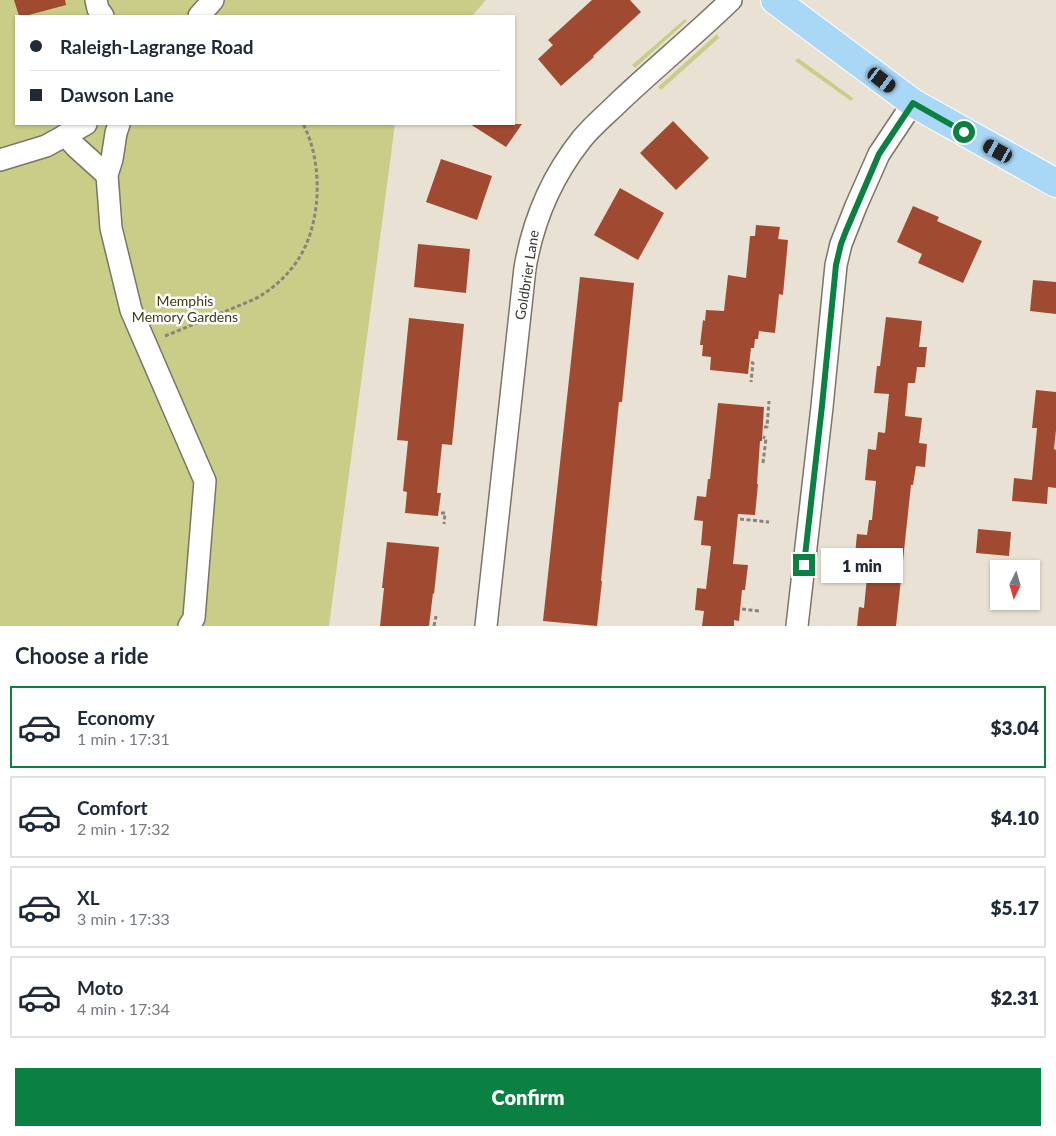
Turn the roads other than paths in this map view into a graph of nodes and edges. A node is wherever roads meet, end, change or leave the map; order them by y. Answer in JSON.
{"nodes":[{"id":1,"x":96,"y":0,"type":"edge"},
{"id":2,"x":212,"y":0,"type":"edge"},
{"id":3,"x":731,"y":0,"type":"edge"},
{"id":4,"x":775,"y":0,"type":"edge"},
{"id":5,"x":102,"y":15,"type":"edge"},
{"id":6,"x":200,"y":15,"type":"edge"},
{"id":7,"x":913,"y":103,"type":"junction"},
{"id":8,"x":84,"y":125,"type":"edge"},
{"id":9,"x":119,"y":125,"type":"edge"},
{"id":10,"x":65,"y":135,"type":"junction"},
{"id":11,"x":0,"y":160,"type":"edge"},
{"id":12,"x":107,"y":175,"type":"junction"},
{"id":13,"x":1056,"y":183,"type":"edge"},
{"id":14,"x":189,"y":626,"type":"edge"},
{"id":15,"x":486,"y":626,"type":"edge"},
{"id":16,"x":796,"y":626,"type":"edge"}],
"edges":[{"from":1,"to":5,"type":"street"},
{"from":2,"to":6,"type":"street"},
{"from":3,"to":15,"type":"street","name":"Goldbrier Lane"},
{"from":4,"to":7,"type":"main road"},
{"from":7,"to":13,"type":"main road"},
{"from":7,"to":16,"type":"street"},
{"from":8,"to":10,"type":"street"},
{"from":9,"to":12,"type":"street"},
{"from":10,"to":11,"type":"street"},
{"from":10,"to":12,"type":"street"},
{"from":12,"to":14,"type":"street"}]}
